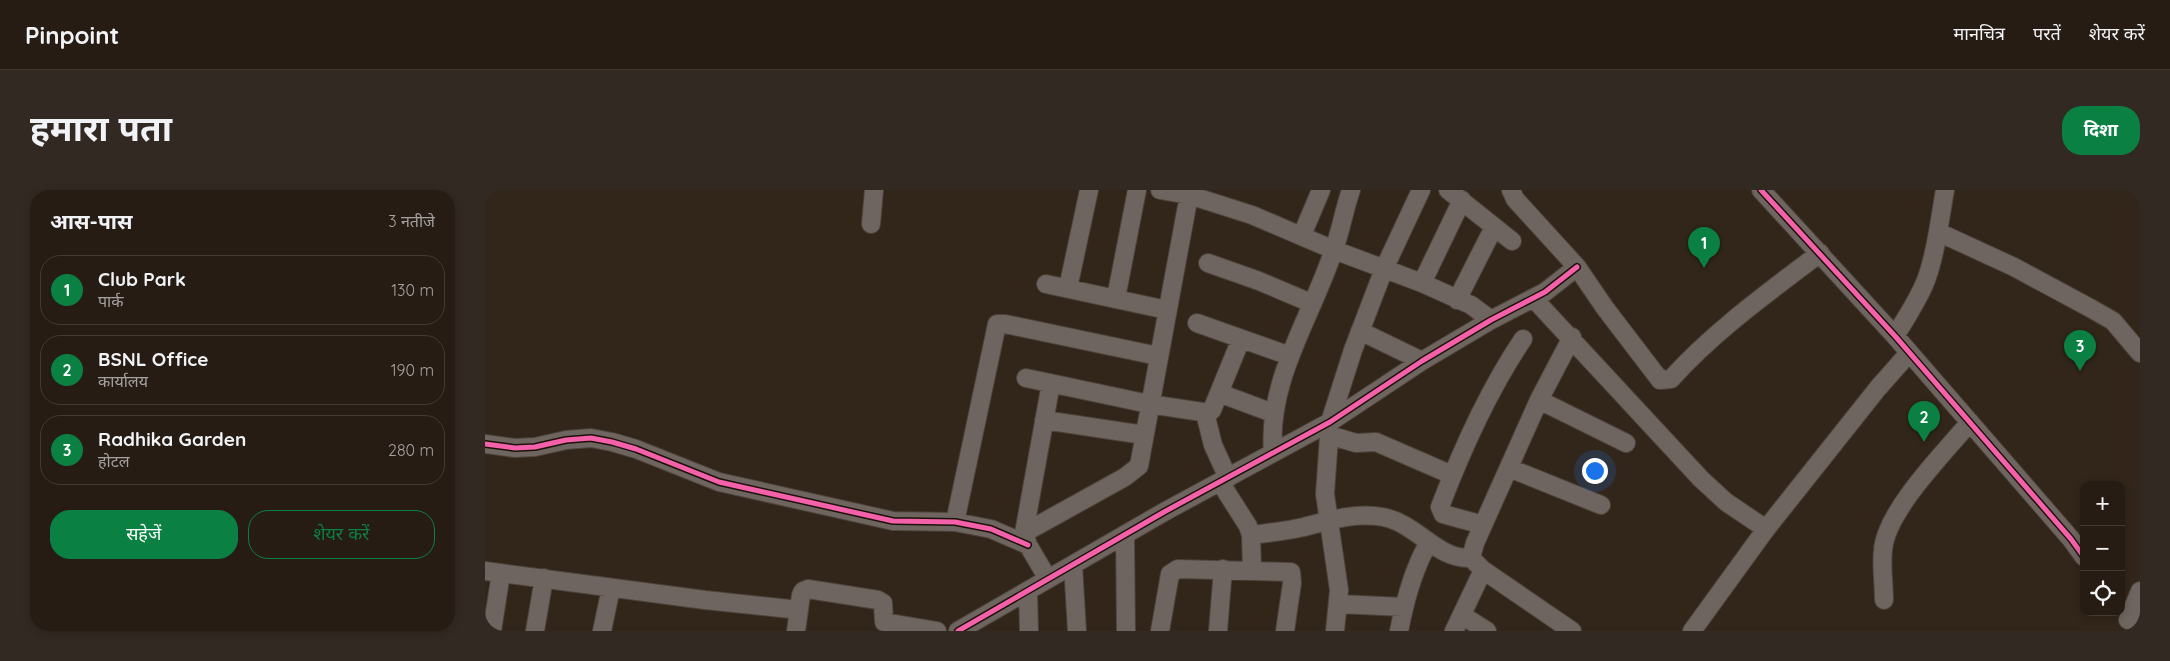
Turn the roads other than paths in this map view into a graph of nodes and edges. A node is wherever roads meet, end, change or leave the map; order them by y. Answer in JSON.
{"nodes":[{"id":1,"x":874,"y":190,"type":"edge"},
{"id":2,"x":1089,"y":190,"type":"edge"},
{"id":3,"x":1137,"y":190,"type":"edge"},
{"id":4,"x":1160,"y":190,"type":"edge"},
{"id":5,"x":1321,"y":190,"type":"edge"},
{"id":6,"x":1351,"y":190,"type":"edge"},
{"id":7,"x":1421,"y":190,"type":"edge"},
{"id":8,"x":1511,"y":190,"type":"edge"},
{"id":9,"x":1761,"y":190,"type":"edge"},
{"id":10,"x":1945,"y":190,"type":"edge"},
{"id":11,"x":1189,"y":195,"type":"junction"},
{"id":12,"x":1455,"y":195,"type":"edge"},
{"id":13,"x":871,"y":224,"type":"dead end"},
{"id":14,"x":1495,"y":227,"type":"junction"},
{"id":15,"x":1938,"y":232,"type":"junction"},
{"id":16,"x":1302,"y":235,"type":"junction"},
{"id":17,"x":1512,"y":241,"type":"dead end"},
{"id":18,"x":1334,"y":250,"type":"junction"},
{"id":19,"x":1820,"y":254,"type":"junction"},
{"id":20,"x":1208,"y":263,"type":"dead end"},
{"id":21,"x":1577,"y":267,"type":"junction"},
{"id":22,"x":1384,"y":269,"type":"junction"},
{"id":23,"x":1422,"y":283,"type":"junction"},
{"id":24,"x":1046,"y":284,"type":"dead end"},
{"id":25,"x":1068,"y":288,"type":"junction"},
{"id":26,"x":1116,"y":298,"type":"junction"},
{"id":27,"x":1534,"y":299,"type":"junction"},
{"id":28,"x":1457,"y":300,"type":"junction"},
{"id":29,"x":1311,"y":303,"type":"junction"},
{"id":30,"x":1167,"y":310,"type":"junction"},
{"id":31,"x":1491,"y":320,"type":"junction"},
{"id":32,"x":1197,"y":323,"type":"dead end"},
{"id":33,"x":1360,"y":331,"type":"junction"},
{"id":34,"x":1895,"y":336,"type":"junction"},
{"id":35,"x":1572,"y":337,"type":"junction"},
{"id":36,"x":1241,"y":339,"type":"junction"},
{"id":37,"x":1523,"y":339,"type":"dead end"},
{"id":38,"x":1909,"y":352,"type":"junction"},
{"id":39,"x":2140,"y":353,"type":"edge"},
{"id":40,"x":1158,"y":356,"type":"junction"},
{"id":41,"x":1290,"y":356,"type":"junction"},
{"id":42,"x":1422,"y":361,"type":"junction"},
{"id":43,"x":1026,"y":378,"type":"dead end"},
{"id":44,"x":1051,"y":383,"type":"junction"},
{"id":45,"x":1219,"y":394,"type":"junction"},
{"id":46,"x":1539,"y":400,"type":"junction"},
{"id":47,"x":1149,"y":404,"type":"junction"},
{"id":48,"x":1205,"y":413,"type":"junction"},
{"id":49,"x":1273,"y":413,"type":"junction"},
{"id":50,"x":1044,"y":420,"type":"junction"},
{"id":51,"x":1970,"y":422,"type":"junction"},
{"id":52,"x":1329,"y":429,"type":"junction"},
{"id":53,"x":1144,"y":435,"type":"junction"},
{"id":54,"x":1626,"y":442,"type":"dead end"},
{"id":55,"x":485,"y":444,"type":"edge"},
{"id":56,"x":1273,"y":453,"type":"junction"},
{"id":57,"x":1509,"y":468,"type":"junction"},
{"id":58,"x":1452,"y":476,"type":"junction"},
{"id":59,"x":1224,"y":480,"type":"junction"},
{"id":60,"x":1601,"y":505,"type":"dead end"},
{"id":61,"x":1327,"y":520,"type":"junction"},
{"id":62,"x":955,"y":522,"type":"junction"},
{"id":63,"x":1483,"y":525,"type":"junction"},
{"id":64,"x":1766,"y":529,"type":"junction"},
{"id":65,"x":1125,"y":535,"type":"junction"},
{"id":66,"x":1251,"y":535,"type":"junction"},
{"id":67,"x":1026,"y":539,"type":"junction"},
{"id":68,"x":1429,"y":542,"type":"junction"},
{"id":69,"x":2080,"y":551,"type":"edge"},
{"id":70,"x":1477,"y":564,"type":"junction"},
{"id":71,"x":1073,"y":565,"type":"junction"},
{"id":72,"x":1223,"y":569,"type":"junction"},
{"id":73,"x":1252,"y":570,"type":"junction"},
{"id":74,"x":493,"y":572,"type":"edge"},
{"id":75,"x":544,"y":578,"type":"junction"},
{"id":76,"x":1048,"y":579,"type":"junction"},
{"id":77,"x":611,"y":588,"type":"junction"},
{"id":78,"x":1028,"y":591,"type":"junction"},
{"id":79,"x":2140,"y":591,"type":"edge"},
{"id":80,"x":1884,"y":600,"type":"dead end"},
{"id":81,"x":1339,"y":604,"type":"junction"},
{"id":82,"x":1404,"y":607,"type":"junction"},
{"id":83,"x":799,"y":610,"type":"junction"},
{"id":84,"x":2128,"y":621,"type":"edge"},
{"id":85,"x":985,"y":623,"type":"edge"},
{"id":86,"x":1458,"y":623,"type":"edge"},
{"id":87,"x":607,"y":630,"type":"edge"},
{"id":88,"x":491,"y":631,"type":"edge"},
{"id":89,"x":535,"y":631,"type":"edge"},
{"id":90,"x":796,"y":631,"type":"edge"},
{"id":91,"x":937,"y":631,"type":"edge"},
{"id":92,"x":958,"y":631,"type":"edge"},
{"id":93,"x":1029,"y":631,"type":"edge"},
{"id":94,"x":1077,"y":631,"type":"edge"},
{"id":95,"x":1126,"y":631,"type":"edge"},
{"id":96,"x":1160,"y":631,"type":"edge"},
{"id":97,"x":1218,"y":631,"type":"edge"},
{"id":98,"x":1285,"y":631,"type":"edge"},
{"id":99,"x":1335,"y":631,"type":"edge"},
{"id":100,"x":1399,"y":631,"type":"edge"},
{"id":101,"x":1487,"y":631,"type":"edge"},
{"id":102,"x":1572,"y":631,"type":"edge"},
{"id":103,"x":1692,"y":631,"type":"edge"}],
"edges":[{"from":1,"to":13,"type":"street"},
{"from":2,"to":25,"type":"street"},
{"from":3,"to":26,"type":"street"},
{"from":4,"to":11,"type":"street"},
{"from":5,"to":16,"type":"street"},
{"from":6,"to":18,"type":"street"},
{"from":7,"to":22,"type":"street"},
{"from":8,"to":21,"type":"street"},
{"from":9,"to":19,"type":"street"},
{"from":10,"to":15,"type":"street"},
{"from":11,"to":16,"type":"street"},
{"from":11,"to":30,"type":"street"},
{"from":12,"to":14,"type":"street"},
{"from":12,"to":23,"type":"street"},
{"from":14,"to":17,"type":"street"},
{"from":14,"to":28,"type":"street"},
{"from":15,"to":34,"type":"street"},
{"from":15,"to":39,"type":"street"},
{"from":16,"to":18,"type":"street"},
{"from":18,"to":22,"type":"street"},
{"from":18,"to":29,"type":"street"},
{"from":19,"to":21,"type":"street"},
{"from":19,"to":34,"type":"street"},
{"from":20,"to":29,"type":"street"},
{"from":21,"to":27,"type":"street"},
{"from":22,"to":23,"type":"street"},
{"from":22,"to":33,"type":"street"},
{"from":23,"to":28,"type":"street"},
{"from":24,"to":25,"type":"street"},
{"from":25,"to":26,"type":"street"},
{"from":26,"to":30,"type":"street"},
{"from":27,"to":31,"type":"street"},
{"from":27,"to":35,"type":"street"},
{"from":28,"to":31,"type":"street"},
{"from":29,"to":41,"type":"street"},
{"from":30,"to":40,"type":"street"},
{"from":31,"to":42,"type":"street"},
{"from":32,"to":36,"type":"street"},
{"from":33,"to":42,"type":"street"},
{"from":33,"to":52,"type":"street"},
{"from":34,"to":38,"type":"street"},
{"from":35,"to":46,"type":"street"},
{"from":35,"to":64,"type":"street"},
{"from":36,"to":41,"type":"street"},
{"from":36,"to":45,"type":"street"},
{"from":37,"to":58,"type":"street"},
{"from":38,"to":51,"type":"street"},
{"from":38,"to":64,"type":"street"},
{"from":40,"to":47,"type":"street"},
{"from":40,"to":62,"type":"street"},
{"from":41,"to":49,"type":"street"},
{"from":42,"to":52,"type":"street"},
{"from":43,"to":44,"type":"street"},
{"from":44,"to":47,"type":"street"},
{"from":44,"to":50,"type":"street"},
{"from":45,"to":48,"type":"street"},
{"from":45,"to":49,"type":"street"},
{"from":46,"to":54,"type":"street"},
{"from":46,"to":57,"type":"street"},
{"from":47,"to":48,"type":"street"},
{"from":47,"to":53,"type":"street"},
{"from":48,"to":59,"type":"street"},
{"from":49,"to":56,"type":"street"},
{"from":50,"to":53,"type":"street"},
{"from":50,"to":67,"type":"street"},
{"from":51,"to":69,"type":"street"},
{"from":51,"to":80,"type":"street"},
{"from":52,"to":56,"type":"street"},
{"from":52,"to":58,"type":"street"},
{"from":52,"to":61,"type":"street"},
{"from":53,"to":67,"type":"street"},
{"from":55,"to":62,"type":"street"},
{"from":56,"to":59,"type":"street"},
{"from":57,"to":60,"type":"street"},
{"from":57,"to":63,"type":"street"},
{"from":58,"to":63,"type":"street"},
{"from":59,"to":65,"type":"street"},
{"from":59,"to":66,"type":"street"},
{"from":61,"to":66,"type":"street"},
{"from":61,"to":68,"type":"street"},
{"from":61,"to":81,"type":"street"},
{"from":62,"to":67,"type":"street"},
{"from":63,"to":70,"type":"street"},
{"from":64,"to":103,"type":"street"},
{"from":65,"to":71,"type":"street"},
{"from":65,"to":95,"type":"street"},
{"from":66,"to":73,"type":"street"},
{"from":67,"to":76,"type":"street"},
{"from":68,"to":70,"type":"street"},
{"from":68,"to":82,"type":"street"},
{"from":70,"to":86,"type":"street"},
{"from":70,"to":102,"type":"street"},
{"from":71,"to":76,"type":"street"},
{"from":71,"to":94,"type":"street"},
{"from":72,"to":73,"type":"street"},
{"from":72,"to":96,"type":"street"},
{"from":72,"to":97,"type":"street"},
{"from":73,"to":98,"type":"street"},
{"from":74,"to":75,"type":"street"},
{"from":74,"to":88,"type":"street"},
{"from":75,"to":77,"type":"street"},
{"from":75,"to":89,"type":"street"},
{"from":76,"to":78,"type":"street"},
{"from":77,"to":83,"type":"street"},
{"from":77,"to":87,"type":"street"},
{"from":78,"to":85,"type":"street"},
{"from":78,"to":93,"type":"street"},
{"from":79,"to":84,"type":"street"},
{"from":81,"to":82,"type":"street"},
{"from":81,"to":99,"type":"street"},
{"from":82,"to":100,"type":"street"},
{"from":83,"to":90,"type":"street"},
{"from":83,"to":91,"type":"street"},
{"from":85,"to":92,"type":"street"},
{"from":86,"to":101,"type":"street"}]}
